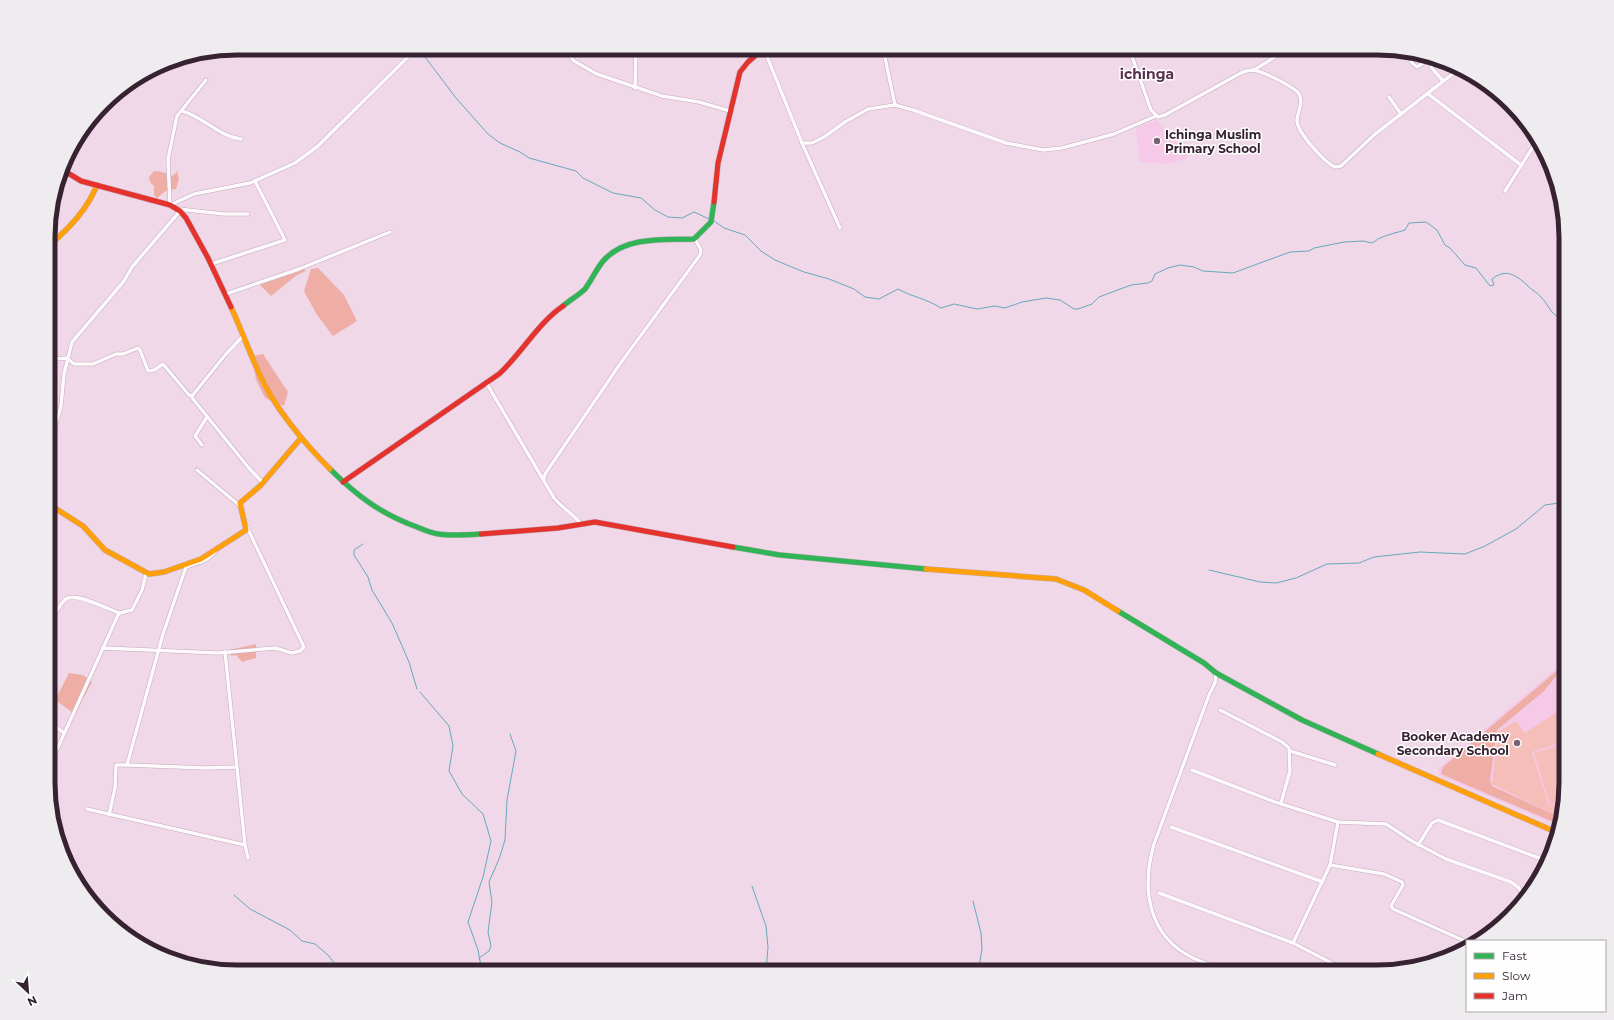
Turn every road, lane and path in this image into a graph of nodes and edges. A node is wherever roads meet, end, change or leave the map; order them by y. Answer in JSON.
{"nodes":[{"id":1,"x":410,"y":55,"type":"edge"},
{"id":2,"x":568,"y":55,"type":"edge"},
{"id":3,"x":636,"y":55,"type":"edge"},
{"id":4,"x":756,"y":55,"type":"edge"},
{"id":5,"x":767,"y":55,"type":"edge"},
{"id":6,"x":884,"y":55,"type":"edge"},
{"id":7,"x":1131,"y":55,"type":"edge"},
{"id":8,"x":1277,"y":55,"type":"edge"},
{"id":9,"x":1425,"y":61,"type":"edge"},
{"id":10,"x":1411,"y":62,"type":"dead end"},
{"id":11,"x":1433,"y":65,"type":"edge"},
{"id":12,"x":1254,"y":70,"type":"junction"},
{"id":13,"x":1454,"y":73,"type":"edge"},
{"id":14,"x":206,"y":80,"type":"dead end"},
{"id":15,"x":1443,"y":81,"type":"junction"},
{"id":16,"x":635,"y":88,"type":"junction"},
{"id":17,"x":1427,"y":93,"type":"junction"},
{"id":18,"x":1389,"y":97,"type":"dead end"},
{"id":19,"x":895,"y":105,"type":"junction"},
{"id":20,"x":182,"y":111,"type":"junction"},
{"id":21,"x":730,"y":111,"type":"junction"},
{"id":22,"x":1401,"y":114,"type":"junction"},
{"id":23,"x":1156,"y":116,"type":"junction"},
{"id":24,"x":241,"y":139,"type":"dead end"},
{"id":25,"x":802,"y":143,"type":"junction"},
{"id":26,"x":812,"y":143,"type":"junction"},
{"id":27,"x":1534,"y":145,"type":"edge"},
{"id":28,"x":805,"y":151,"type":"junction"},
{"id":29,"x":1521,"y":165,"type":"junction"},
{"id":30,"x":67,"y":173,"type":"edge"},
{"id":31,"x":255,"y":181,"type":"junction"},
{"id":32,"x":97,"y":185,"type":"junction"},
{"id":33,"x":1505,"y":191,"type":"dead end"},
{"id":34,"x":170,"y":205,"type":"junction"},
{"id":35,"x":178,"y":210,"type":"junction"},
{"id":36,"x":248,"y":214,"type":"dead end"},
{"id":37,"x":840,"y":228,"type":"dead end"},
{"id":38,"x":390,"y":232,"type":"dead end"},
{"id":39,"x":55,"y":239,"type":"edge"},
{"id":40,"x":695,"y":239,"type":"junction"},
{"id":41,"x":211,"y":264,"type":"junction"},
{"id":42,"x":226,"y":294,"type":"junction"},
{"id":43,"x":244,"y":336,"type":"junction"},
{"id":44,"x":55,"y":359,"type":"edge"},
{"id":45,"x":68,"y":359,"type":"junction"},
{"id":46,"x":487,"y":384,"type":"junction"},
{"id":47,"x":192,"y":396,"type":"junction"},
{"id":48,"x":207,"y":417,"type":"junction"},
{"id":49,"x":55,"y":427,"type":"edge"},
{"id":50,"x":301,"y":438,"type":"junction"},
{"id":51,"x":202,"y":445,"type":"dead end"},
{"id":52,"x":197,"y":470,"type":"dead end"},
{"id":53,"x":544,"y":479,"type":"junction"},
{"id":54,"x":262,"y":482,"type":"junction"},
{"id":55,"x":344,"y":482,"type":"junction"},
{"id":56,"x":239,"y":505,"type":"junction"},
{"id":57,"x":55,"y":508,"type":"edge"},
{"id":58,"x":580,"y":523,"type":"junction"},
{"id":59,"x":246,"y":526,"type":"junction"},
{"id":60,"x":216,"y":550,"type":"junction"},
{"id":61,"x":146,"y":574,"type":"junction"},
{"id":62,"x":55,"y":612,"type":"edge"},
{"id":63,"x":119,"y":613,"type":"junction"},
{"id":64,"x":103,"y":648,"type":"junction"},
{"id":65,"x":159,"y":649,"type":"junction"},
{"id":66,"x":225,"y":652,"type":"junction"},
{"id":67,"x":1216,"y":673,"type":"junction"},
{"id":68,"x":1220,"y":710,"type":"dead end"},
{"id":69,"x":55,"y":726,"type":"edge"},
{"id":70,"x":63,"y":732,"type":"junction"},
{"id":71,"x":1290,"y":751,"type":"junction"},
{"id":72,"x":55,"y":752,"type":"edge"},
{"id":73,"x":127,"y":765,"type":"junction"},
{"id":74,"x":1335,"y":765,"type":"dead end"},
{"id":75,"x":236,"y":766,"type":"junction"},
{"id":76,"x":1192,"y":770,"type":"dead end"},
{"id":77,"x":1281,"y":803,"type":"junction"},
{"id":78,"x":87,"y":809,"type":"dead end"},
{"id":79,"x":108,"y":815,"type":"junction"},
{"id":80,"x":1338,"y":822,"type":"junction"},
{"id":81,"x":1171,"y":827,"type":"dead end"},
{"id":82,"x":1553,"y":831,"type":"edge"},
{"id":83,"x":245,"y":845,"type":"junction"},
{"id":84,"x":1418,"y":845,"type":"junction"},
{"id":85,"x":248,"y":858,"type":"dead end"},
{"id":86,"x":1542,"y":859,"type":"edge"},
{"id":87,"x":1330,"y":865,"type":"junction"},
{"id":88,"x":1323,"y":882,"type":"junction"},
{"id":89,"x":1159,"y":893,"type":"dead end"},
{"id":90,"x":1522,"y":893,"type":"edge"},
{"id":91,"x":1293,"y":942,"type":"junction"},
{"id":92,"x":1466,"y":942,"type":"edge"},
{"id":93,"x":1212,"y":965,"type":"edge"},
{"id":94,"x":1336,"y":965,"type":"edge"}],
"edges":[{"from":1,"to":31,"type":"street"},
{"from":2,"to":16,"type":"street"},
{"from":3,"to":16,"type":"street"},
{"from":4,"to":21,"type":"street"},
{"from":5,"to":25,"type":"street"},
{"from":6,"to":19,"type":"street"},
{"from":7,"to":23,"type":"street"},
{"from":8,"to":12,"type":"street"},
{"from":9,"to":10,"type":"street"},
{"from":11,"to":15,"type":"street"},
{"from":12,"to":22,"type":"street"},
{"from":12,"to":23,"type":"street"},
{"from":13,"to":15,"type":"street"},
{"from":14,"to":20,"type":"street"},
{"from":15,"to":17,"type":"street"},
{"from":16,"to":21,"type":"street"},
{"from":17,"to":22,"type":"street"},
{"from":17,"to":29,"type":"street"},
{"from":18,"to":22,"type":"street"},
{"from":19,"to":23,"type":"street"},
{"from":19,"to":26,"type":"street"},
{"from":20,"to":24,"type":"street"},
{"from":20,"to":34,"type":"street"},
{"from":21,"to":40,"type":"street"},
{"from":25,"to":26,"type":"street"},
{"from":25,"to":28,"type":"street"},
{"from":26,"to":28,"type":"street"},
{"from":27,"to":29,"type":"street"},
{"from":28,"to":37,"type":"street"},
{"from":29,"to":33,"type":"street"},
{"from":30,"to":32,"type":"street"},
{"from":31,"to":34,"type":"street"},
{"from":31,"to":41,"type":"street"},
{"from":32,"to":34,"type":"street"},
{"from":32,"to":39,"type":"street"},
{"from":34,"to":35,"type":"street"},
{"from":35,"to":36,"type":"street"},
{"from":35,"to":41,"type":"street"},
{"from":35,"to":45,"type":"street"},
{"from":38,"to":42,"type":"street"},
{"from":40,"to":46,"type":"street"},
{"from":40,"to":53,"type":"street"},
{"from":41,"to":42,"type":"street"},
{"from":42,"to":43,"type":"street"},
{"from":43,"to":47,"type":"street"},
{"from":43,"to":50,"type":"street"},
{"from":44,"to":45,"type":"street"},
{"from":45,"to":47,"type":"street"},
{"from":45,"to":49,"type":"street"},
{"from":46,"to":53,"type":"street"},
{"from":46,"to":55,"type":"street"},
{"from":47,"to":48,"type":"street"},
{"from":48,"to":51,"type":"street"},
{"from":48,"to":54,"type":"street"},
{"from":50,"to":54,"type":"street"},
{"from":50,"to":55,"type":"street"},
{"from":52,"to":56,"type":"street"},
{"from":53,"to":58,"type":"street"},
{"from":54,"to":56,"type":"street"},
{"from":55,"to":58,"type":"street"},
{"from":56,"to":59,"type":"street"},
{"from":57,"to":61,"type":"street"},
{"from":58,"to":67,"type":"street"},
{"from":59,"to":60,"type":"street"},
{"from":59,"to":66,"type":"street"},
{"from":60,"to":61,"type":"street"},
{"from":60,"to":65,"type":"street"},
{"from":61,"to":63,"type":"street"},
{"from":62,"to":63,"type":"street"},
{"from":63,"to":64,"type":"street"},
{"from":64,"to":65,"type":"street"},
{"from":64,"to":70,"type":"street"},
{"from":65,"to":66,"type":"street"},
{"from":65,"to":73,"type":"street"},
{"from":66,"to":75,"type":"street"},
{"from":67,"to":82,"type":"street"},
{"from":67,"to":93,"type":"street"},
{"from":68,"to":71,"type":"street"},
{"from":69,"to":70,"type":"street"},
{"from":70,"to":72,"type":"street"},
{"from":71,"to":74,"type":"street"},
{"from":71,"to":77,"type":"street"},
{"from":73,"to":75,"type":"street"},
{"from":73,"to":79,"type":"street"},
{"from":75,"to":83,"type":"street"},
{"from":76,"to":77,"type":"street"},
{"from":77,"to":80,"type":"street"},
{"from":78,"to":79,"type":"street"},
{"from":79,"to":83,"type":"street"},
{"from":80,"to":84,"type":"street"},
{"from":80,"to":87,"type":"street"},
{"from":81,"to":88,"type":"street"},
{"from":83,"to":85,"type":"street"},
{"from":84,"to":86,"type":"street"},
{"from":84,"to":90,"type":"street"},
{"from":87,"to":88,"type":"street"},
{"from":87,"to":92,"type":"street"},
{"from":88,"to":91,"type":"street"},
{"from":89,"to":91,"type":"street"},
{"from":91,"to":94,"type":"street"}]}
